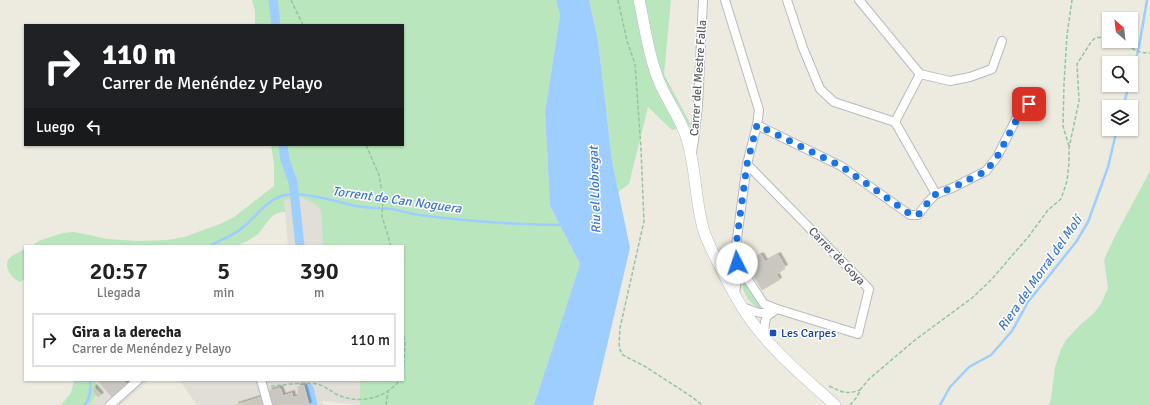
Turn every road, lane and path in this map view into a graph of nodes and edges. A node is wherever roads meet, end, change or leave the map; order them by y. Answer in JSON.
{"nodes":[{"id":1,"x":291,"y":0,"type":"edge"},
{"id":2,"x":618,"y":0,"type":"edge"},
{"id":3,"x":639,"y":0,"type":"edge"},
{"id":4,"x":703,"y":0,"type":"edge"},
{"id":5,"x":725,"y":0,"type":"edge"},
{"id":6,"x":787,"y":0,"type":"edge"},
{"id":7,"x":859,"y":0,"type":"edge"},
{"id":8,"x":1072,"y":0,"type":"edge"},
{"id":9,"x":303,"y":24,"type":"edge"},
{"id":10,"x":1102,"y":37,"type":"edge"},
{"id":11,"x":1002,"y":41,"type":"dead end"},
{"id":12,"x":1130,"y":48,"type":"edge"},
{"id":13,"x":1150,"y":53,"type":"edge"},
{"id":14,"x":920,"y":74,"type":"junction"},
{"id":15,"x":1029,"y":104,"type":"dead end"},
{"id":16,"x":895,"y":122,"type":"junction"},
{"id":17,"x":757,"y":125,"type":"junction"},
{"id":18,"x":366,"y":146,"type":"edge"},
{"id":19,"x":1069,"y":148,"type":"junction"},
{"id":20,"x":691,"y":155,"type":"junction"},
{"id":21,"x":747,"y":164,"type":"junction"},
{"id":22,"x":936,"y":194,"type":"junction"},
{"id":23,"x":390,"y":245,"type":"edge"},
{"id":24,"x":735,"y":253,"type":"junction"},
{"id":25,"x":737,"y":263,"type":"junction"},
{"id":26,"x":723,"y":273,"type":"junction"},
{"id":27,"x":735,"y":294,"type":"junction"},
{"id":28,"x":743,"y":307,"type":"junction"},
{"id":29,"x":777,"y":309,"type":"junction"},
{"id":30,"x":404,"y":337,"type":"edge"},
{"id":31,"x":764,"y":338,"type":"junction"},
{"id":32,"x":404,"y":359,"type":"edge"},
{"id":33,"x":137,"y":381,"type":"edge"},
{"id":34,"x":399,"y":381,"type":"edge"},
{"id":35,"x":262,"y":383,"type":"edge"},
{"id":36,"x":826,"y":385,"type":"dead end"},
{"id":37,"x":860,"y":390,"type":"junction"},
{"id":38,"x":388,"y":392,"type":"junction"},
{"id":39,"x":110,"y":405,"type":"edge"},
{"id":40,"x":268,"y":405,"type":"edge"},
{"id":41,"x":386,"y":405,"type":"edge"},
{"id":42,"x":702,"y":405,"type":"edge"},
{"id":43,"x":835,"y":405,"type":"edge"},
{"id":44,"x":850,"y":405,"type":"edge"}],
"edges":[{"from":1,"to":9,"type":"path"},
{"from":2,"to":42,"type":"path"},
{"from":3,"to":20,"type":"street"},
{"from":4,"to":20,"type":"street","name":"Carrer del Mestre Falla"},
{"from":5,"to":17,"type":"street"},
{"from":6,"to":16,"type":"street"},
{"from":7,"to":14,"type":"street"},
{"from":8,"to":19,"type":"path"},
{"from":10,"to":19,"type":"path"},
{"from":11,"to":14,"type":"street"},
{"from":12,"to":13,"type":"path"},
{"from":14,"to":16,"type":"street"},
{"from":15,"to":22,"type":"street"},
{"from":16,"to":22,"type":"street"},
{"from":17,"to":21,"type":"street"},
{"from":17,"to":22,"type":"street"},
{"from":18,"to":23,"type":"path"},
{"from":19,"to":37,"type":"path"},
{"from":20,"to":26,"type":"street"},
{"from":21,"to":24,"type":"street"},
{"from":21,"to":29,"type":"street","name":"Carrer de Goya"},
{"from":24,"to":25,"type":"street"},
{"from":24,"to":26,"type":"street"},
{"from":25,"to":27,"type":"street"},
{"from":25,"to":29,"type":"street","name":"Carrer de Goya"},
{"from":26,"to":27,"type":"street"},
{"from":27,"to":28,"type":"street"},
{"from":28,"to":29,"type":"street","name":"Carrer de Goya"},
{"from":28,"to":31,"type":"street"},
{"from":29,"to":31,"type":"street"},
{"from":30,"to":32,"type":"path"},
{"from":31,"to":43,"type":"street"},
{"from":33,"to":39,"type":"street"},
{"from":34,"to":38,"type":"path"},
{"from":35,"to":38,"type":"path"},
{"from":35,"to":40,"type":"street"},
{"from":36,"to":37,"type":"path"},
{"from":37,"to":44,"type":"path"},
{"from":38,"to":41,"type":"path"}]}
